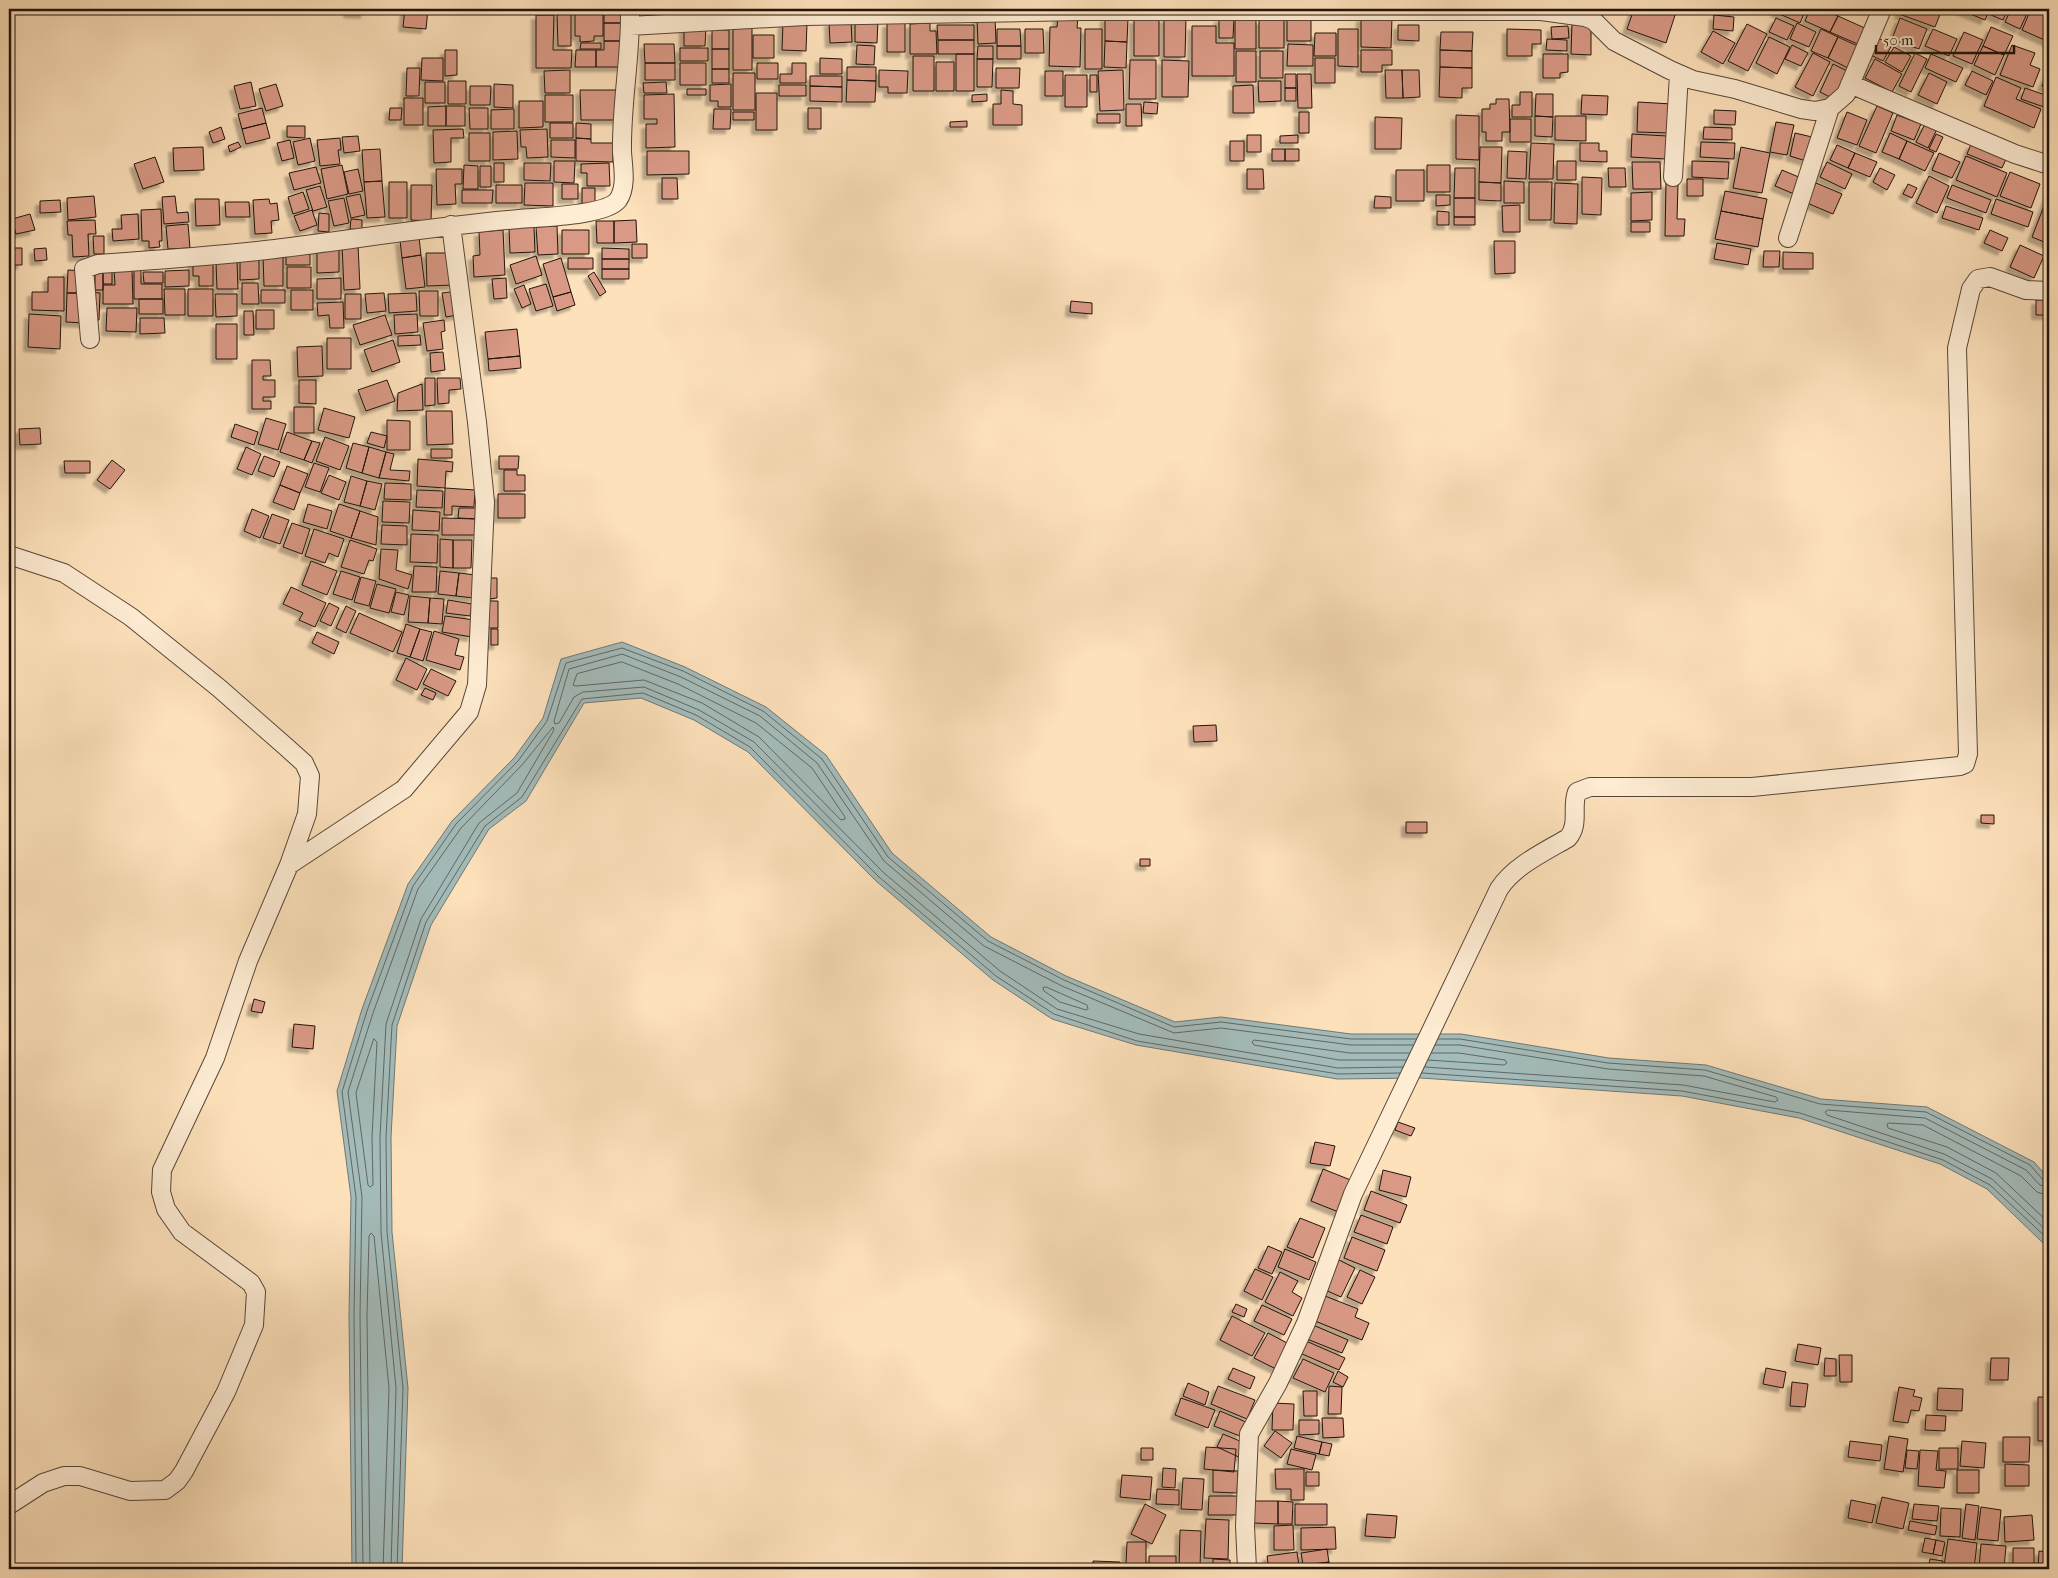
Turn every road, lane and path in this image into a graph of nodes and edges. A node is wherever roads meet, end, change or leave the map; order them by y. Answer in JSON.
{"nodes":[{"id":1,"x":630,"y":9,"type":"edge"},
{"id":2,"x":1882,"y":9,"type":"edge"},
{"id":3,"x":1296,"y":10,"type":"edge"},
{"id":4,"x":630,"y":26,"type":"junction"},
{"id":5,"x":1679,"y":74,"type":"junction"},
{"id":6,"x":1850,"y":84,"type":"junction"},
{"id":7,"x":1830,"y":108,"type":"junction"},
{"id":8,"x":2049,"y":164,"type":"edge"},
{"id":9,"x":1673,"y":177,"type":"dead end"},
{"id":10,"x":451,"y":225,"type":"junction"},
{"id":11,"x":1788,"y":238,"type":"dead end"},
{"id":12,"x":2049,"y":292,"type":"edge"},
{"id":13,"x":90,"y":339,"type":"dead end"},
{"id":14,"x":9,"y":555,"type":"edge"},
{"id":15,"x":289,"y":865,"type":"junction"},
{"id":16,"x":9,"y":1504,"type":"edge"},
{"id":17,"x":1247,"y":1569,"type":"edge"}],
"edges":[{"from":1,"to":4,"type":"street"},
{"from":2,"to":6,"type":"street"},
{"from":3,"to":4,"type":"street"},
{"from":3,"to":5,"type":"street"},
{"from":4,"to":10,"type":"street"},
{"from":5,"to":7,"type":"street"},
{"from":5,"to":9,"type":"street"},
{"from":6,"to":7,"type":"street"},
{"from":6,"to":8,"type":"street"},
{"from":7,"to":11,"type":"street"},
{"from":10,"to":13,"type":"street"},
{"from":10,"to":15,"type":"street"},
{"from":12,"to":17,"type":"street"},
{"from":14,"to":15,"type":"street"},
{"from":15,"to":16,"type":"street"}]}
